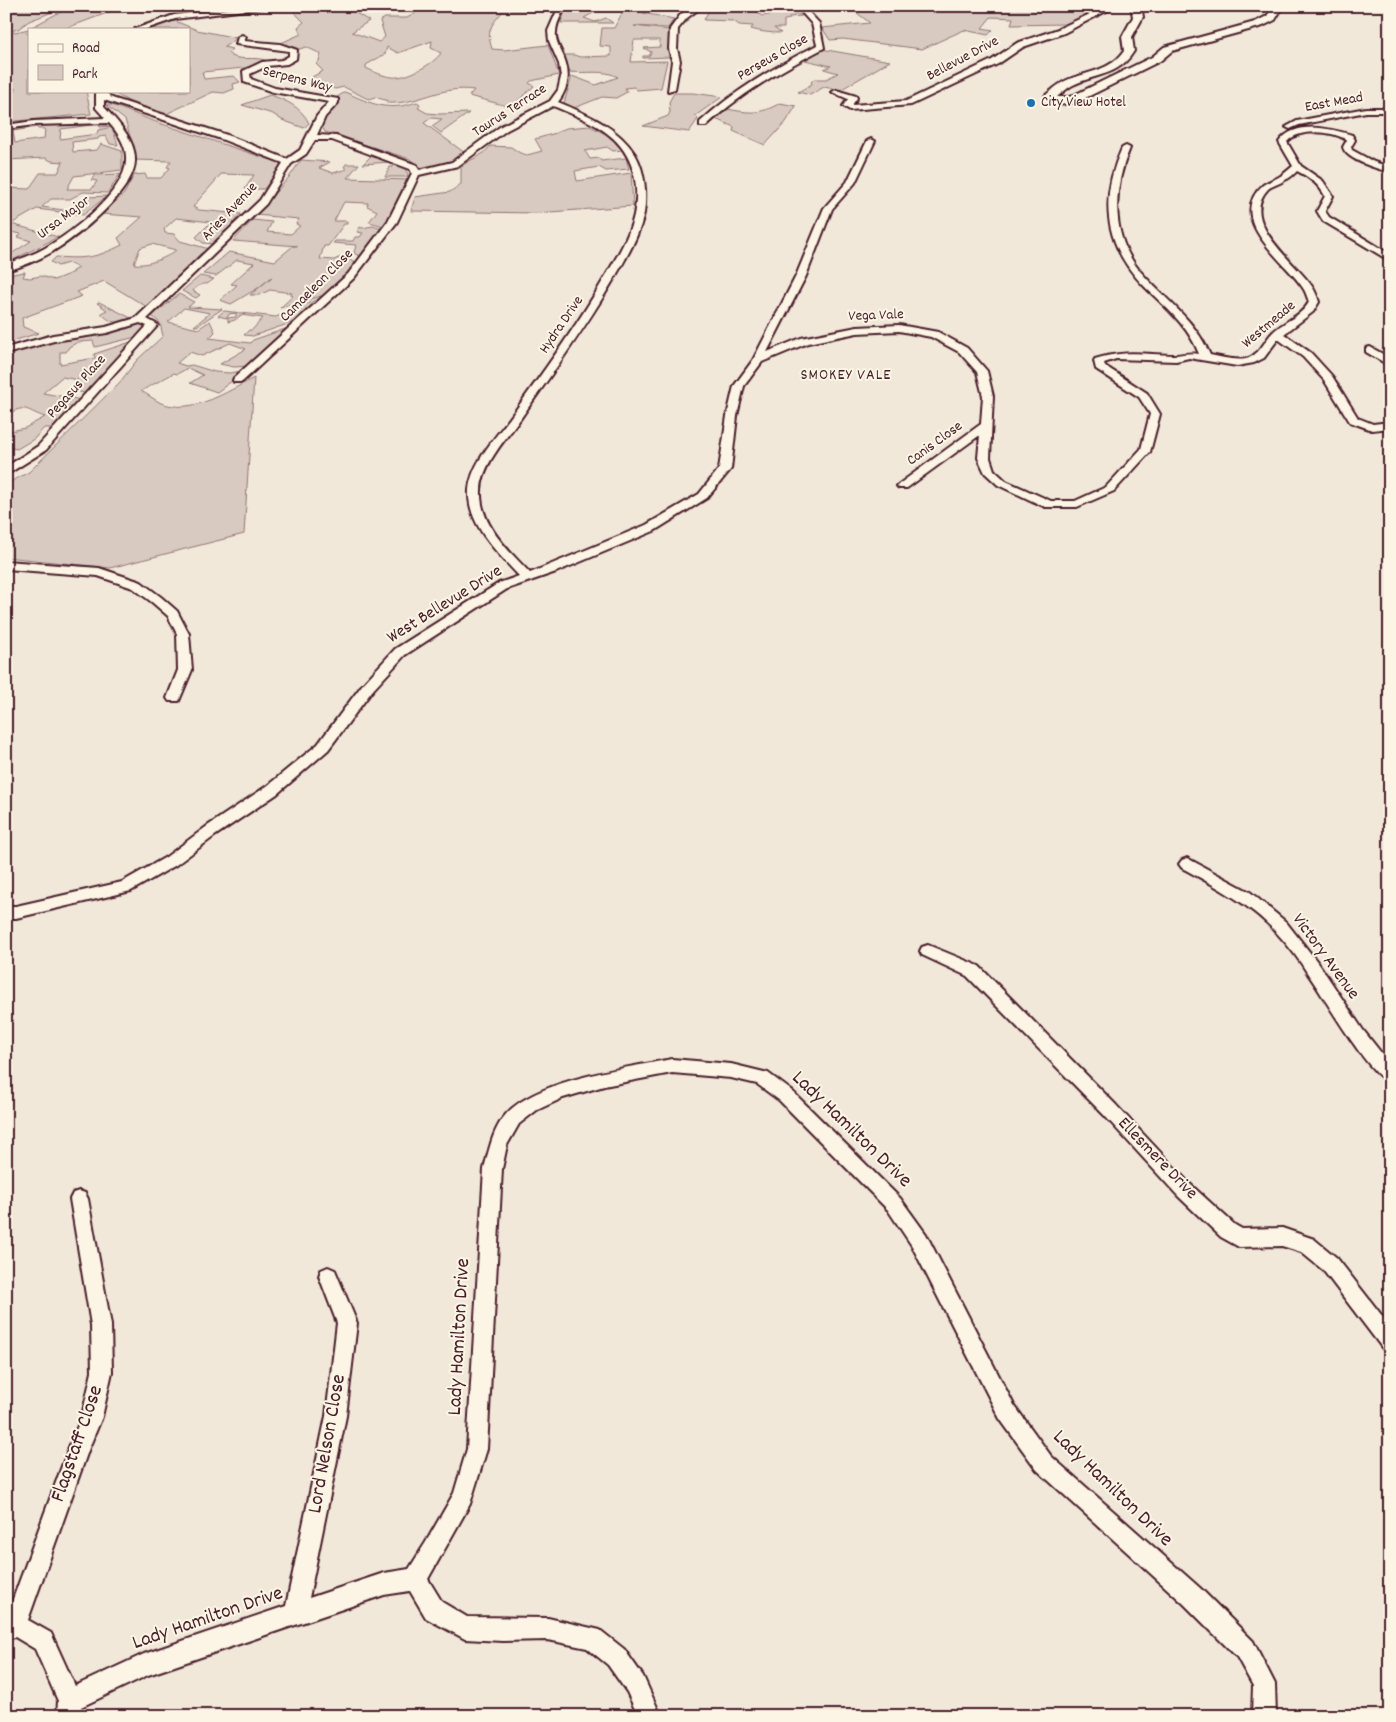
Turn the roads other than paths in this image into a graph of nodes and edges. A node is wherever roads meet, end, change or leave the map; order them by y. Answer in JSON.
{"nodes":[{"id":1,"x":274,"y":6,"type":"edge"},
{"id":2,"x":563,"y":6,"type":"edge"},
{"id":3,"x":700,"y":6,"type":"edge"},
{"id":4,"x":799,"y":6,"type":"edge"},
{"id":5,"x":1113,"y":6,"type":"edge"},
{"id":6,"x":1136,"y":6,"type":"edge"},
{"id":7,"x":1275,"y":6,"type":"edge"},
{"id":8,"x":262,"y":7,"type":"edge"},
{"id":9,"x":141,"y":28,"type":"edge"},
{"id":10,"x":242,"y":37,"type":"dead end"},
{"id":11,"x":671,"y":89,"type":"dead end"},
{"id":12,"x":100,"y":92,"type":"edge"},
{"id":13,"x":101,"y":92,"type":"edge"},
{"id":14,"x":836,"y":92,"type":"dead end"},
{"id":15,"x":553,"y":103,"type":"junction"},
{"id":16,"x":1390,"y":110,"type":"edge"},
{"id":17,"x":114,"y":120,"type":"junction"},
{"id":18,"x":703,"y":124,"type":"dead end"},
{"id":19,"x":6,"y":127,"type":"edge"},
{"id":20,"x":1291,"y":133,"type":"junction"},
{"id":21,"x":312,"y":138,"type":"junction"},
{"id":22,"x":871,"y":141,"type":"dead end"},
{"id":23,"x":1126,"y":148,"type":"dead end"},
{"id":24,"x":288,"y":162,"type":"junction"},
{"id":25,"x":1297,"y":167,"type":"junction"},
{"id":26,"x":1390,"y":170,"type":"edge"},
{"id":27,"x":416,"y":173,"type":"junction"},
{"id":28,"x":1390,"y":258,"type":"edge"},
{"id":29,"x":6,"y":268,"type":"edge"},
{"id":30,"x":140,"y":320,"type":"junction"},
{"id":31,"x":1277,"y":334,"type":"junction"},
{"id":32,"x":1370,"y":350,"type":"dead end"},
{"id":33,"x":6,"y":351,"type":"edge"},
{"id":34,"x":1206,"y":357,"type":"junction"},
{"id":35,"x":758,"y":360,"type":"junction"},
{"id":36,"x":1390,"y":363,"type":"edge"},
{"id":37,"x":238,"y":380,"type":"dead end"},
{"id":38,"x":1390,"y":425,"type":"edge"},
{"id":39,"x":986,"y":426,"type":"junction"},
{"id":40,"x":6,"y":472,"type":"edge"},
{"id":41,"x":903,"y":486,"type":"dead end"},
{"id":42,"x":6,"y":565,"type":"edge"},
{"id":43,"x":528,"y":578,"type":"junction"},
{"id":44,"x":174,"y":698,"type":"dead end"},
{"id":45,"x":1187,"y":864,"type":"dead end"},
{"id":46,"x":6,"y":912,"type":"edge"},
{"id":47,"x":928,"y":951,"type":"dead end"},
{"id":48,"x":1390,"y":1076,"type":"edge"},
{"id":49,"x":78,"y":1199,"type":"dead end"},
{"id":50,"x":328,"y":1276,"type":"dead end"},
{"id":51,"x":1390,"y":1342,"type":"edge"},
{"id":52,"x":415,"y":1579,"type":"junction"},
{"id":53,"x":295,"y":1614,"type":"junction"},
{"id":54,"x":11,"y":1627,"type":"edge"},
{"id":55,"x":69,"y":1708,"type":"edge"},
{"id":56,"x":650,"y":1716,"type":"edge"},
{"id":57,"x":1264,"y":1716,"type":"edge"}],
"edges":[{"from":1,"to":8,"type":"street"},
{"from":2,"to":15,"type":"street","name":"Taurus Terrace"},
{"from":3,"to":11,"type":"street"},
{"from":4,"to":18,"type":"street","name":"Perseus Close"},
{"from":5,"to":14,"type":"street","name":"Bellevue Drive"},
{"from":6,"to":7,"type":"main road"},
{"from":8,"to":9,"type":"street"},
{"from":10,"to":21,"type":"street","name":"Serpens Way"},
{"from":12,"to":17,"type":"street","name":"Ursa Major"},
{"from":13,"to":24,"type":"street"},
{"from":15,"to":27,"type":"street","name":"Taurus Terrace"},
{"from":15,"to":43,"type":"street","name":"Hydra Drive"},
{"from":16,"to":20,"type":"street","name":"East Mead"},
{"from":17,"to":19,"type":"street"},
{"from":17,"to":29,"type":"street","name":"Ursa Major"},
{"from":20,"to":25,"type":"street"},
{"from":20,"to":26,"type":"street"},
{"from":21,"to":24,"type":"street"},
{"from":21,"to":27,"type":"street"},
{"from":22,"to":35,"type":"street"},
{"from":23,"to":34,"type":"street"},
{"from":24,"to":30,"type":"street","name":"Aries Avenue"},
{"from":25,"to":28,"type":"street"},
{"from":25,"to":31,"type":"street","name":"Westmeade"},
{"from":27,"to":37,"type":"street","name":"Camaeleon Close"},
{"from":30,"to":33,"type":"street","name":"Aries Avenue"},
{"from":30,"to":40,"type":"street","name":"Pegasus Place"},
{"from":31,"to":34,"type":"street","name":"Westmeade"},
{"from":31,"to":38,"type":"street"},
{"from":32,"to":36,"type":"street"},
{"from":34,"to":39,"type":"street","name":"Vega Vale"},
{"from":35,"to":39,"type":"street","name":"Vega Vale"},
{"from":35,"to":43,"type":"street","name":"West Bellevue Drive"},
{"from":39,"to":41,"type":"street","name":"Canis Close"},
{"from":42,"to":44,"type":"street"},
{"from":43,"to":46,"type":"street","name":"West Bellevue Drive"},
{"from":45,"to":48,"type":"street","name":"Victory Avenue"},
{"from":47,"to":51,"type":"street","name":"Ellesmere Drive"},
{"from":49,"to":54,"type":"street","name":"Flagstaff Close"},
{"from":50,"to":53,"type":"street","name":"Lord Nelson Close"},
{"from":52,"to":53,"type":"street","name":"Lady Hamilton Drive"},
{"from":52,"to":56,"type":"street"},
{"from":52,"to":57,"type":"street","name":"Lady Hamilton Drive"},
{"from":53,"to":55,"type":"street","name":"Lady Hamilton Drive"},
{"from":54,"to":55,"type":"street"}]}
